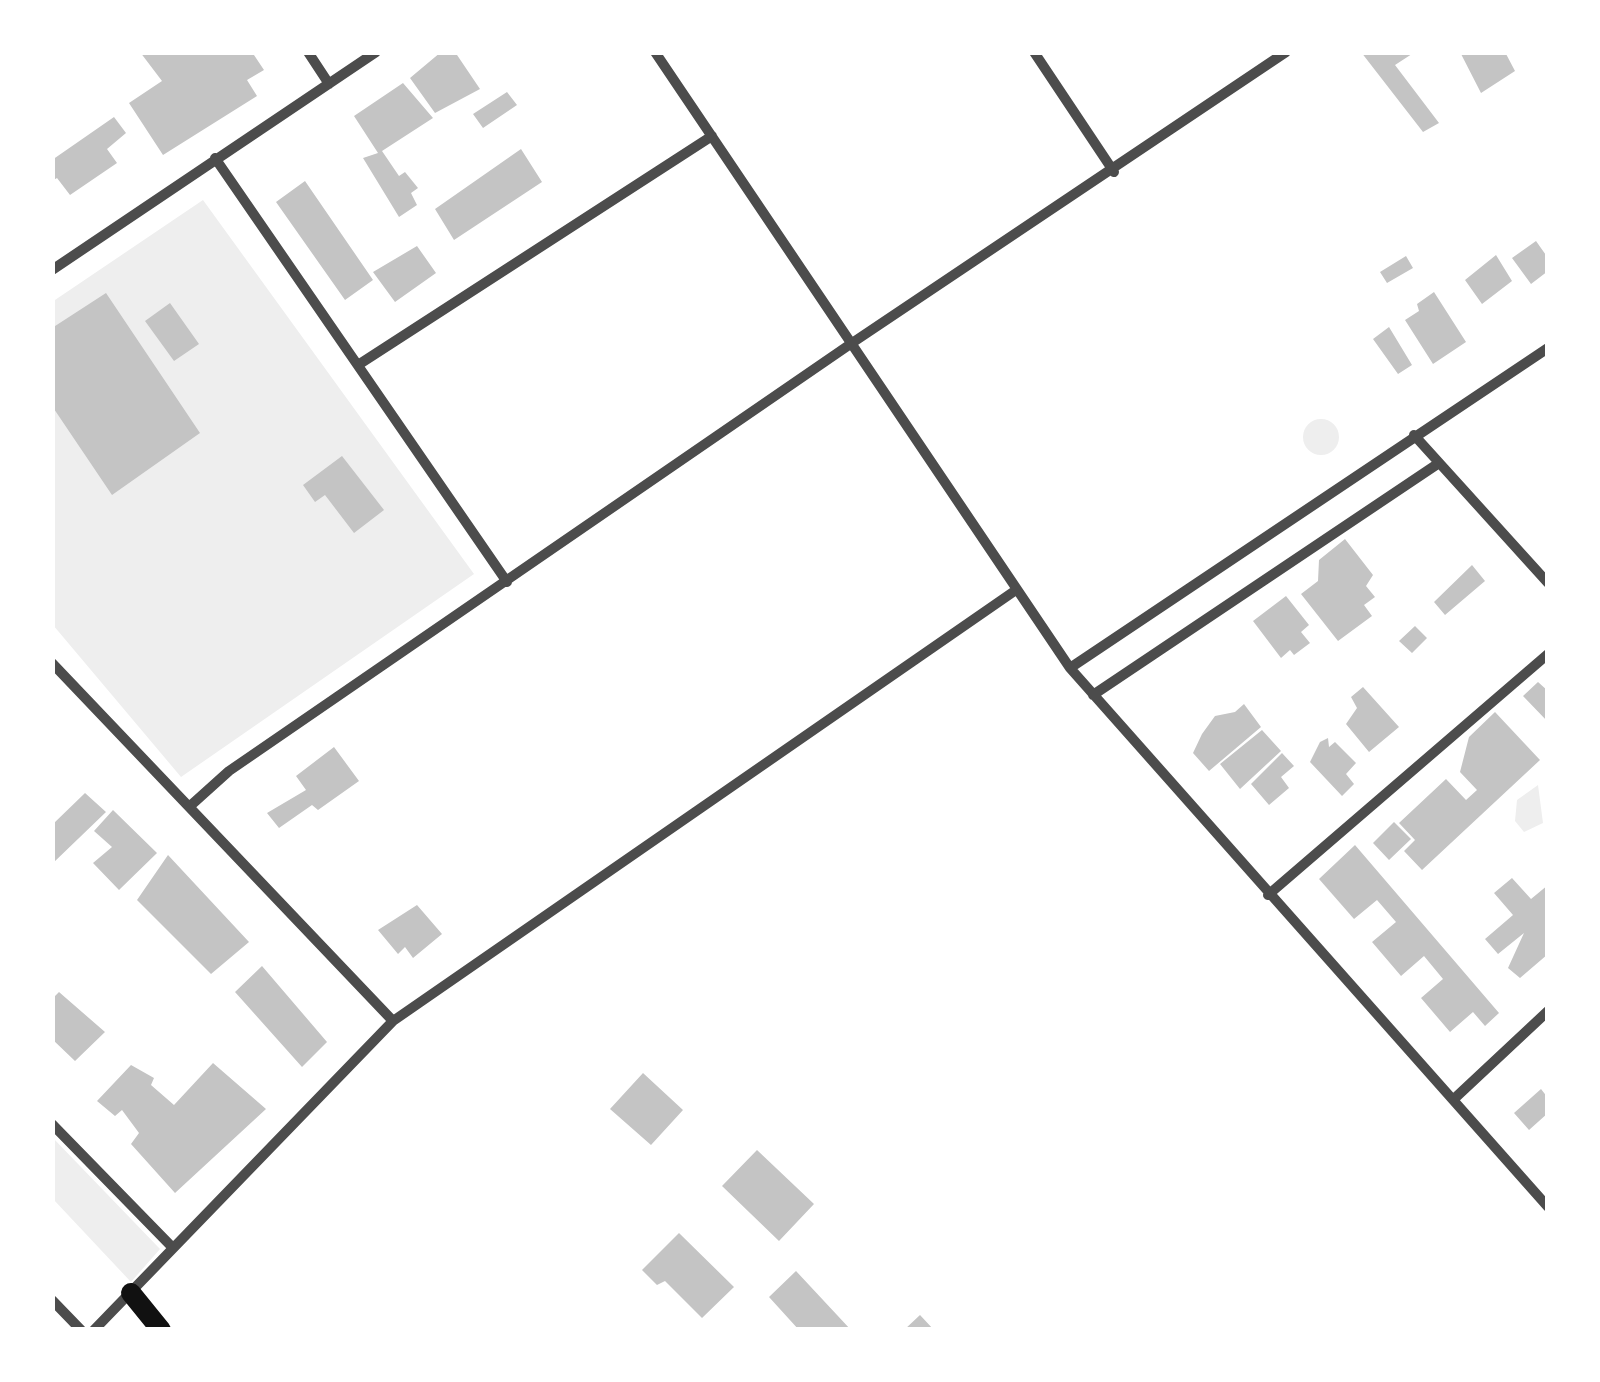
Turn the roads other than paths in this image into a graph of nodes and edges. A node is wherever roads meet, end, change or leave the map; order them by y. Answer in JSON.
{"nodes":[{"id":1,"x":308,"y":52,"type":"edge"},
{"id":2,"x":376,"y":52,"type":"edge"},
{"id":3,"x":654,"y":52,"type":"edge"},
{"id":4,"x":1034,"y":52,"type":"edge"},
{"id":5,"x":1286,"y":52,"type":"edge"},
{"id":6,"x":329,"y":84,"type":"junction"},
{"id":7,"x":712,"y":136,"type":"junction"},
{"id":8,"x":215,"y":158,"type":"junction"},
{"id":9,"x":1114,"y":172,"type":"junction"},
{"id":10,"x":52,"y":270,"type":"edge"},
{"id":11,"x":852,"y":343,"type":"junction"},
{"id":12,"x":1548,"y":348,"type":"edge"},
{"id":13,"x":358,"y":365,"type":"junction"},
{"id":14,"x":1414,"y":435,"type":"junction"},
{"id":15,"x":1439,"y":463,"type":"junction"},
{"id":16,"x":507,"y":582,"type":"junction"},
{"id":17,"x":1548,"y":583,"type":"edge"},
{"id":18,"x":1016,"y":590,"type":"junction"},
{"id":19,"x":1548,"y":654,"type":"edge"},
{"id":20,"x":52,"y":663,"type":"edge"},
{"id":21,"x":1070,"y":668,"type":"junction"},
{"id":22,"x":1093,"y":695,"type":"junction"},
{"id":23,"x":189,"y":807,"type":"junction"},
{"id":24,"x":1268,"y":895,"type":"junction"},
{"id":25,"x":1548,"y":1012,"type":"edge"},
{"id":26,"x":393,"y":1021,"type":"junction"},
{"id":27,"x":1455,"y":1098,"type":"junction"},
{"id":28,"x":52,"y":1124,"type":"edge"},
{"id":29,"x":1548,"y":1207,"type":"edge"},
{"id":30,"x":173,"y":1248,"type":"junction"},
{"id":31,"x":131,"y":1292,"type":"junction"},
{"id":32,"x":52,"y":1300,"type":"edge"},
{"id":33,"x":82,"y":1330,"type":"edge"},
{"id":34,"x":94,"y":1330,"type":"edge"},
{"id":35,"x":161,"y":1330,"type":"edge"}],
"edges":[{"from":1,"to":6,"type":"street"},
{"from":2,"to":6,"type":"street"},
{"from":3,"to":7,"type":"street"},
{"from":4,"to":9,"type":"street"},
{"from":5,"to":9,"type":"street"},
{"from":6,"to":8,"type":"street"},
{"from":7,"to":11,"type":"street"},
{"from":7,"to":13,"type":"street"},
{"from":8,"to":10,"type":"street"},
{"from":8,"to":13,"type":"street"},
{"from":9,"to":11,"type":"street"},
{"from":11,"to":16,"type":"street"},
{"from":11,"to":18,"type":"street"},
{"from":12,"to":14,"type":"street"},
{"from":13,"to":16,"type":"street"},
{"from":14,"to":15,"type":"street"},
{"from":14,"to":21,"type":"street"},
{"from":15,"to":17,"type":"street"},
{"from":15,"to":22,"type":"street"},
{"from":16,"to":23,"type":"street"},
{"from":18,"to":21,"type":"street"},
{"from":18,"to":26,"type":"street"},
{"from":19,"to":24,"type":"street"},
{"from":20,"to":23,"type":"street"},
{"from":21,"to":22,"type":"street"},
{"from":22,"to":24,"type":"street"},
{"from":23,"to":26,"type":"street"},
{"from":24,"to":27,"type":"street"},
{"from":25,"to":27,"type":"street"},
{"from":26,"to":30,"type":"street"},
{"from":27,"to":29,"type":"street"},
{"from":28,"to":30,"type":"street"},
{"from":30,"to":31,"type":"street"},
{"from":31,"to":34,"type":"street"},
{"from":31,"to":35,"type":"main road"},
{"from":32,"to":33,"type":"street"}]}
